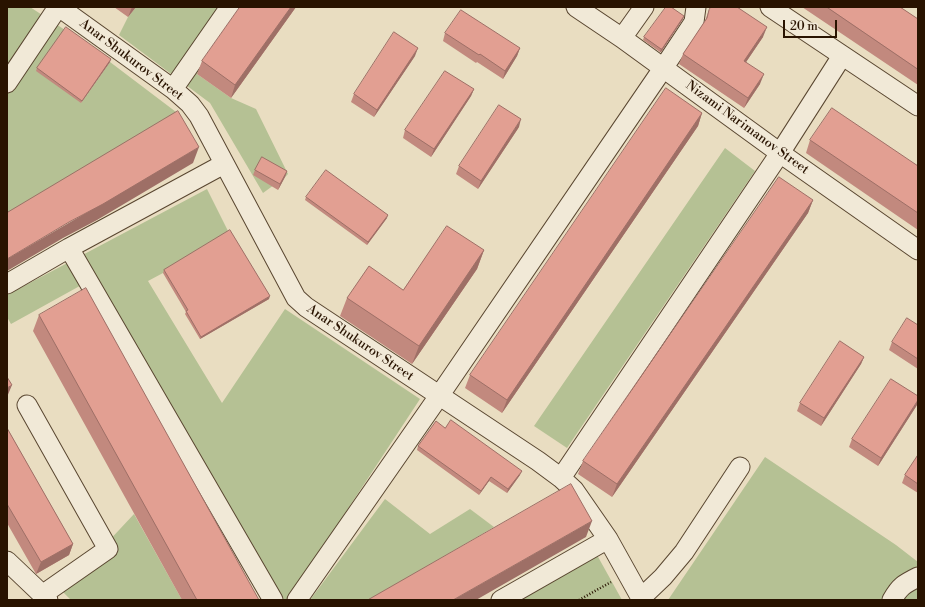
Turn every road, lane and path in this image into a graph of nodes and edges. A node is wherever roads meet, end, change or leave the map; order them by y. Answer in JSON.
{"nodes":[{"id":1,"x":58,"y":7,"type":"edge"},
{"id":2,"x":230,"y":7,"type":"edge"},
{"id":3,"x":576,"y":7,"type":"edge"},
{"id":4,"x":644,"y":7,"type":"edge"},
{"id":5,"x":696,"y":7,"type":"edge"},
{"id":6,"x":770,"y":7,"type":"edge"},
{"id":7,"x":622,"y":38,"type":"junction"},
{"id":8,"x":842,"y":56,"type":"junction"},
{"id":9,"x":664,"y":67,"type":"junction"},
{"id":10,"x":7,"y":83,"type":"edge"},
{"id":11,"x":172,"y":89,"type":"junction"},
{"id":12,"x":918,"y":106,"type":"edge"},
{"id":13,"x":780,"y":153,"type":"junction"},
{"id":14,"x":224,"y":164,"type":"junction"},
{"id":15,"x":69,"y":248,"type":"junction"},
{"id":16,"x":918,"y":250,"type":"edge"},
{"id":17,"x":7,"y":284,"type":"edge"},
{"id":18,"x":439,"y":396,"type":"junction"},
{"id":19,"x":27,"y":405,"type":"dead end"},
{"id":20,"x":740,"y":467,"type":"dead end"},
{"id":21,"x":561,"y":478,"type":"junction"},
{"id":22,"x":608,"y":539,"type":"junction"},
{"id":23,"x":7,"y":561,"type":"edge"},
{"id":24,"x":918,"y":577,"type":"edge"},
{"id":25,"x":611,"y":581,"type":"dead end"},
{"id":26,"x":45,"y":597,"type":"edge"},
{"id":27,"x":641,"y":599,"type":"edge"},
{"id":28,"x":273,"y":600,"type":"edge"},
{"id":29,"x":297,"y":600,"type":"edge"},
{"id":30,"x":501,"y":600,"type":"edge"},
{"id":31,"x":579,"y":600,"type":"edge"},
{"id":32,"x":892,"y":600,"type":"edge"}],
"edges":[{"from":1,"to":10,"type":"street"},
{"from":1,"to":11,"type":"street","name":"Anar Shukurov Street"},
{"from":2,"to":11,"type":"street"},
{"from":3,"to":7,"type":"street","name":"Nizami Narimanov Street"},
{"from":4,"to":7,"type":"street"},
{"from":5,"to":9,"type":"street"},
{"from":6,"to":8,"type":"street"},
{"from":7,"to":9,"type":"street","name":"Nizami Narimanov Street"},
{"from":8,"to":12,"type":"street"},
{"from":8,"to":13,"type":"street"},
{"from":9,"to":13,"type":"street","name":"Nizami Narimanov Street"},
{"from":9,"to":18,"type":"street"},
{"from":11,"to":14,"type":"street","name":"Anar Shukurov Street"},
{"from":13,"to":16,"type":"street","name":"Nizami Narimanov Street"},
{"from":13,"to":21,"type":"street"},
{"from":14,"to":15,"type":"street"},
{"from":14,"to":18,"type":"street","name":"Anar Shukurov Street"},
{"from":15,"to":17,"type":"street"},
{"from":15,"to":28,"type":"street"},
{"from":18,"to":21,"type":"street","name":"Anar Shukurov Street"},
{"from":18,"to":29,"type":"street"},
{"from":19,"to":26,"type":"street"},
{"from":20,"to":27,"type":"street"},
{"from":21,"to":22,"type":"street","name":"Anar Shukurov Street"},
{"from":22,"to":27,"type":"street","name":"Anar Shukurov Street"},
{"from":22,"to":30,"type":"street"},
{"from":23,"to":26,"type":"street"},
{"from":24,"to":32,"type":"street"},
{"from":25,"to":31,"type":"path"}]}
